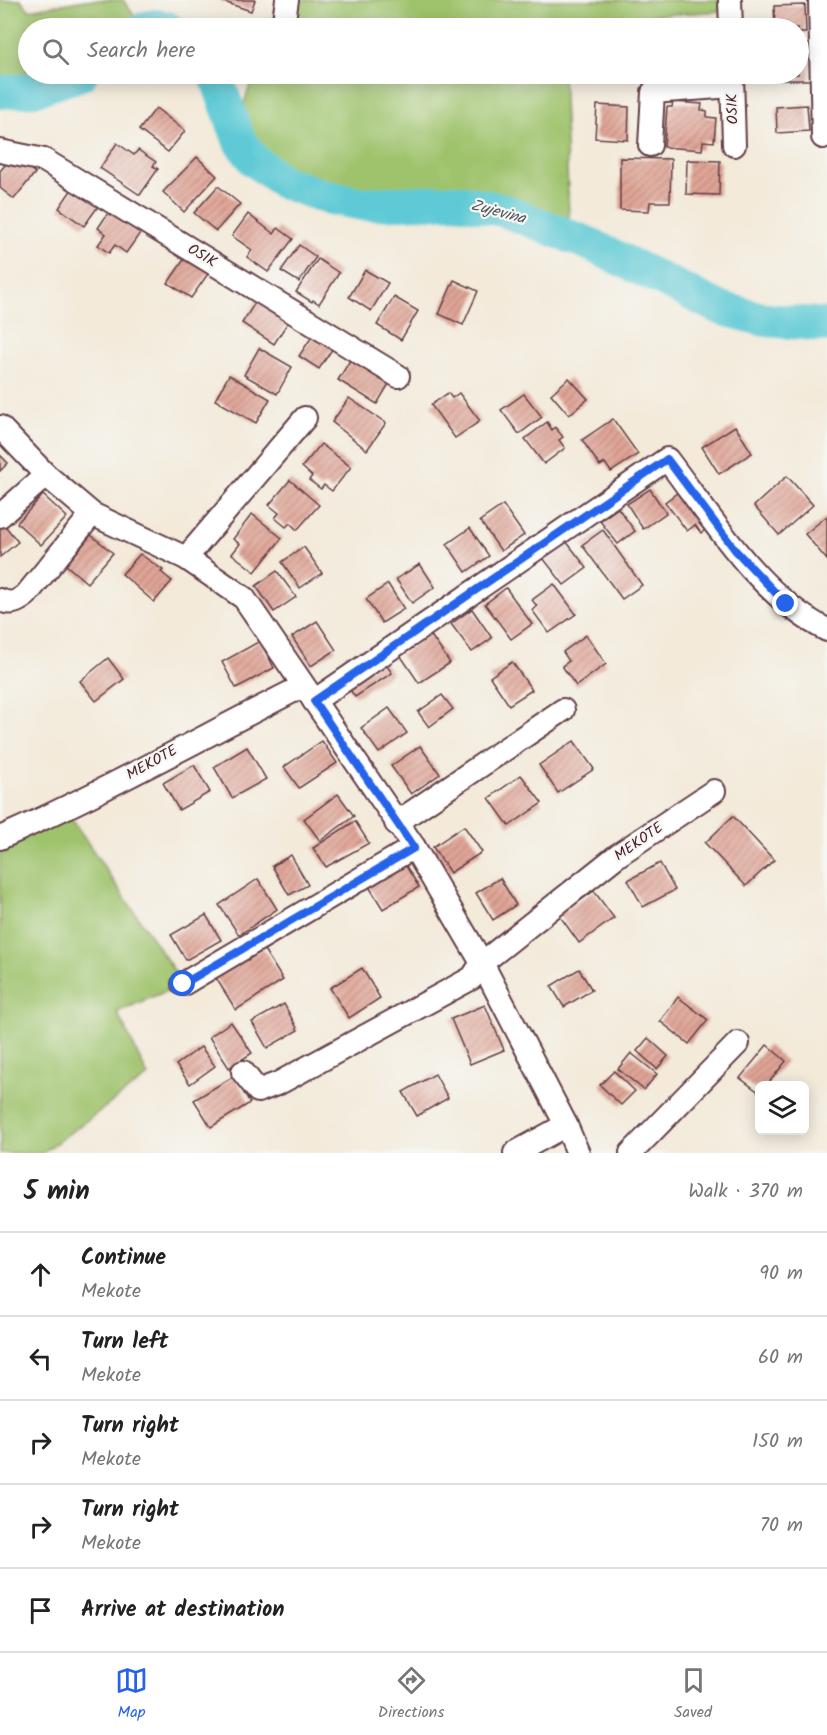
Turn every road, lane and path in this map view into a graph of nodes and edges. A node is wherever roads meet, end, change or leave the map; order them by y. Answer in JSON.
{"nodes":[{"id":1,"x":730,"y":0,"type":"edge"},
{"id":2,"x":820,"y":0,"type":"edge"},
{"id":3,"x":731,"y":18,"type":"edge"},
{"id":4,"x":706,"y":84,"type":"edge"},
{"id":5,"x":732,"y":84,"type":"edge"},
{"id":6,"x":823,"y":137,"type":"dead end"},
{"id":7,"x":650,"y":144,"type":"dead end"},
{"id":8,"x":734,"y":145,"type":"dead end"},
{"id":9,"x":0,"y":151,"type":"edge"},
{"id":10,"x":398,"y":376,"type":"dead end"},
{"id":11,"x":305,"y":418,"type":"dead end"},
{"id":12,"x":0,"y":427,"type":"edge"},
{"id":13,"x":46,"y":475,"type":"junction"},
{"id":14,"x":92,"y":514,"type":"junction"},
{"id":15,"x":0,"y":516,"type":"edge"},
{"id":16,"x":186,"y":558,"type":"junction"},
{"id":17,"x":0,"y":600,"type":"edge"},
{"id":18,"x":827,"y":630,"type":"edge"},
{"id":19,"x":309,"y":694,"type":"junction"},
{"id":20,"x":563,"y":710,"type":"dead end"},
{"id":21,"x":714,"y":790,"type":"dead end"},
{"id":22,"x":396,"y":823,"type":"junction"},
{"id":23,"x":0,"y":838,"type":"edge"},
{"id":24,"x":414,"y":848,"type":"junction"},
{"id":25,"x":482,"y":963,"type":"junction"},
{"id":26,"x":183,"y":984,"type":"dead end"},
{"id":27,"x":738,"y":1043,"type":"dead end"},
{"id":28,"x":243,"y":1072,"type":"dead end"},
{"id":29,"x":567,"y":1125,"type":"junction"},
{"id":30,"x":515,"y":1153,"type":"edge"},
{"id":31,"x":578,"y":1153,"type":"edge"},
{"id":32,"x":632,"y":1153,"type":"edge"}],
"edges":[{"from":1,"to":3,"type":"street"},
{"from":2,"to":6,"type":"street"},
{"from":4,"to":7,"type":"street"},
{"from":5,"to":8,"type":"street","name":"OSIK"},
{"from":9,"to":10,"type":"street","name":"OSIK"},
{"from":11,"to":16,"type":"street"},
{"from":12,"to":13,"type":"street"},
{"from":13,"to":14,"type":"street"},
{"from":13,"to":15,"type":"street"},
{"from":14,"to":16,"type":"street"},
{"from":14,"to":17,"type":"street"},
{"from":16,"to":19,"type":"street"},
{"from":18,"to":19,"type":"street","name":"MEKOTE"},
{"from":19,"to":22,"type":"street"},
{"from":19,"to":23,"type":"street","name":"MEKOTE"},
{"from":20,"to":22,"type":"street"},
{"from":21,"to":25,"type":"street","name":"MEKOTE"},
{"from":22,"to":24,"type":"street"},
{"from":24,"to":25,"type":"street"},
{"from":24,"to":26,"type":"street"},
{"from":25,"to":28,"type":"street","name":"MEKOTE"},
{"from":25,"to":29,"type":"street"},
{"from":27,"to":32,"type":"street"},
{"from":29,"to":30,"type":"street"},
{"from":29,"to":31,"type":"street"}]}
